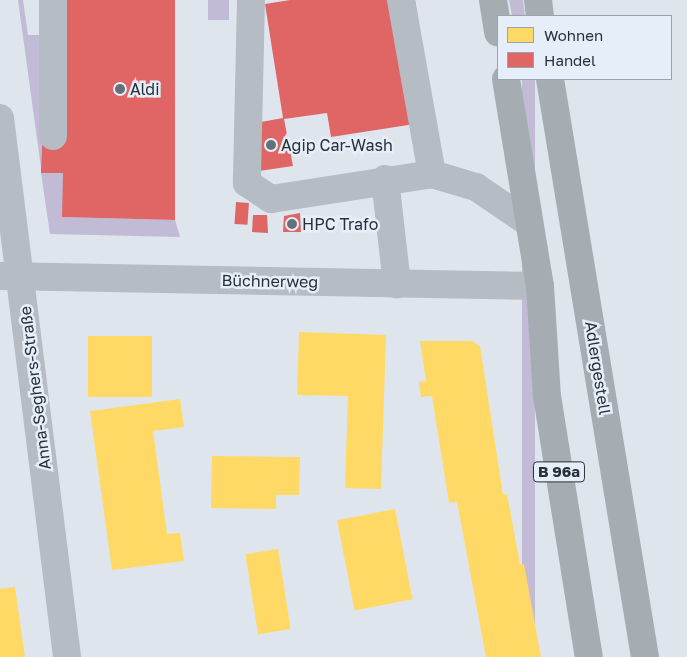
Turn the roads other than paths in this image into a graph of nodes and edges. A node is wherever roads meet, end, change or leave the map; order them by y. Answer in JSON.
{"nodes":[{"id":1,"x":53,"y":0,"type":"edge"},
{"id":2,"x":250,"y":0,"type":"edge"},
{"id":3,"x":401,"y":0,"type":"edge"},
{"id":4,"x":493,"y":0,"type":"edge"},
{"id":5,"x":538,"y":0,"type":"edge"},
{"id":6,"x":540,"y":15,"type":"edge"},
{"id":7,"x":497,"y":26,"type":"edge"},
{"id":8,"x":506,"y":80,"type":"edge"},
{"id":9,"x":550,"y":80,"type":"edge"},
{"id":10,"x":0,"y":118,"type":"edge"},
{"id":11,"x":53,"y":136,"type":"dead end"},
{"id":12,"x":432,"y":174,"type":"junction"},
{"id":13,"x":384,"y":179,"type":"junction"},
{"id":14,"x":530,"y":223,"type":"junction"},
{"id":15,"x":10,"y":276,"type":"edge"},
{"id":16,"x":397,"y":284,"type":"junction"},
{"id":17,"x":540,"y":286,"type":"junction"},
{"id":18,"x":68,"y":657,"type":"edge"},
{"id":19,"x":589,"y":657,"type":"edge"},
{"id":20,"x":644,"y":657,"type":"edge"}],
"edges":[{"from":1,"to":11,"type":"street"},
{"from":2,"to":13,"type":"street"},
{"from":3,"to":12,"type":"street"},
{"from":4,"to":7,"type":"main road"},
{"from":5,"to":6,"type":"main road"},
{"from":8,"to":14,"type":"main road","number":"B 96a"},
{"from":9,"to":20,"type":"main road","name":"Adlergestell"},
{"from":10,"to":15,"type":"street","name":"Anna-Seghers-Straße"},
{"from":12,"to":13,"type":"street"},
{"from":12,"to":14,"type":"street"},
{"from":13,"to":16,"type":"street"},
{"from":14,"to":17,"type":"main road","number":"B 96a"},
{"from":15,"to":16,"type":"street","name":"Büchnerweg"},
{"from":15,"to":18,"type":"street","name":"Anna-Seghers-Straße"},
{"from":16,"to":17,"type":"street","name":"Büchnerweg"},
{"from":17,"to":19,"type":"main road","number":"B 96a"}]}
